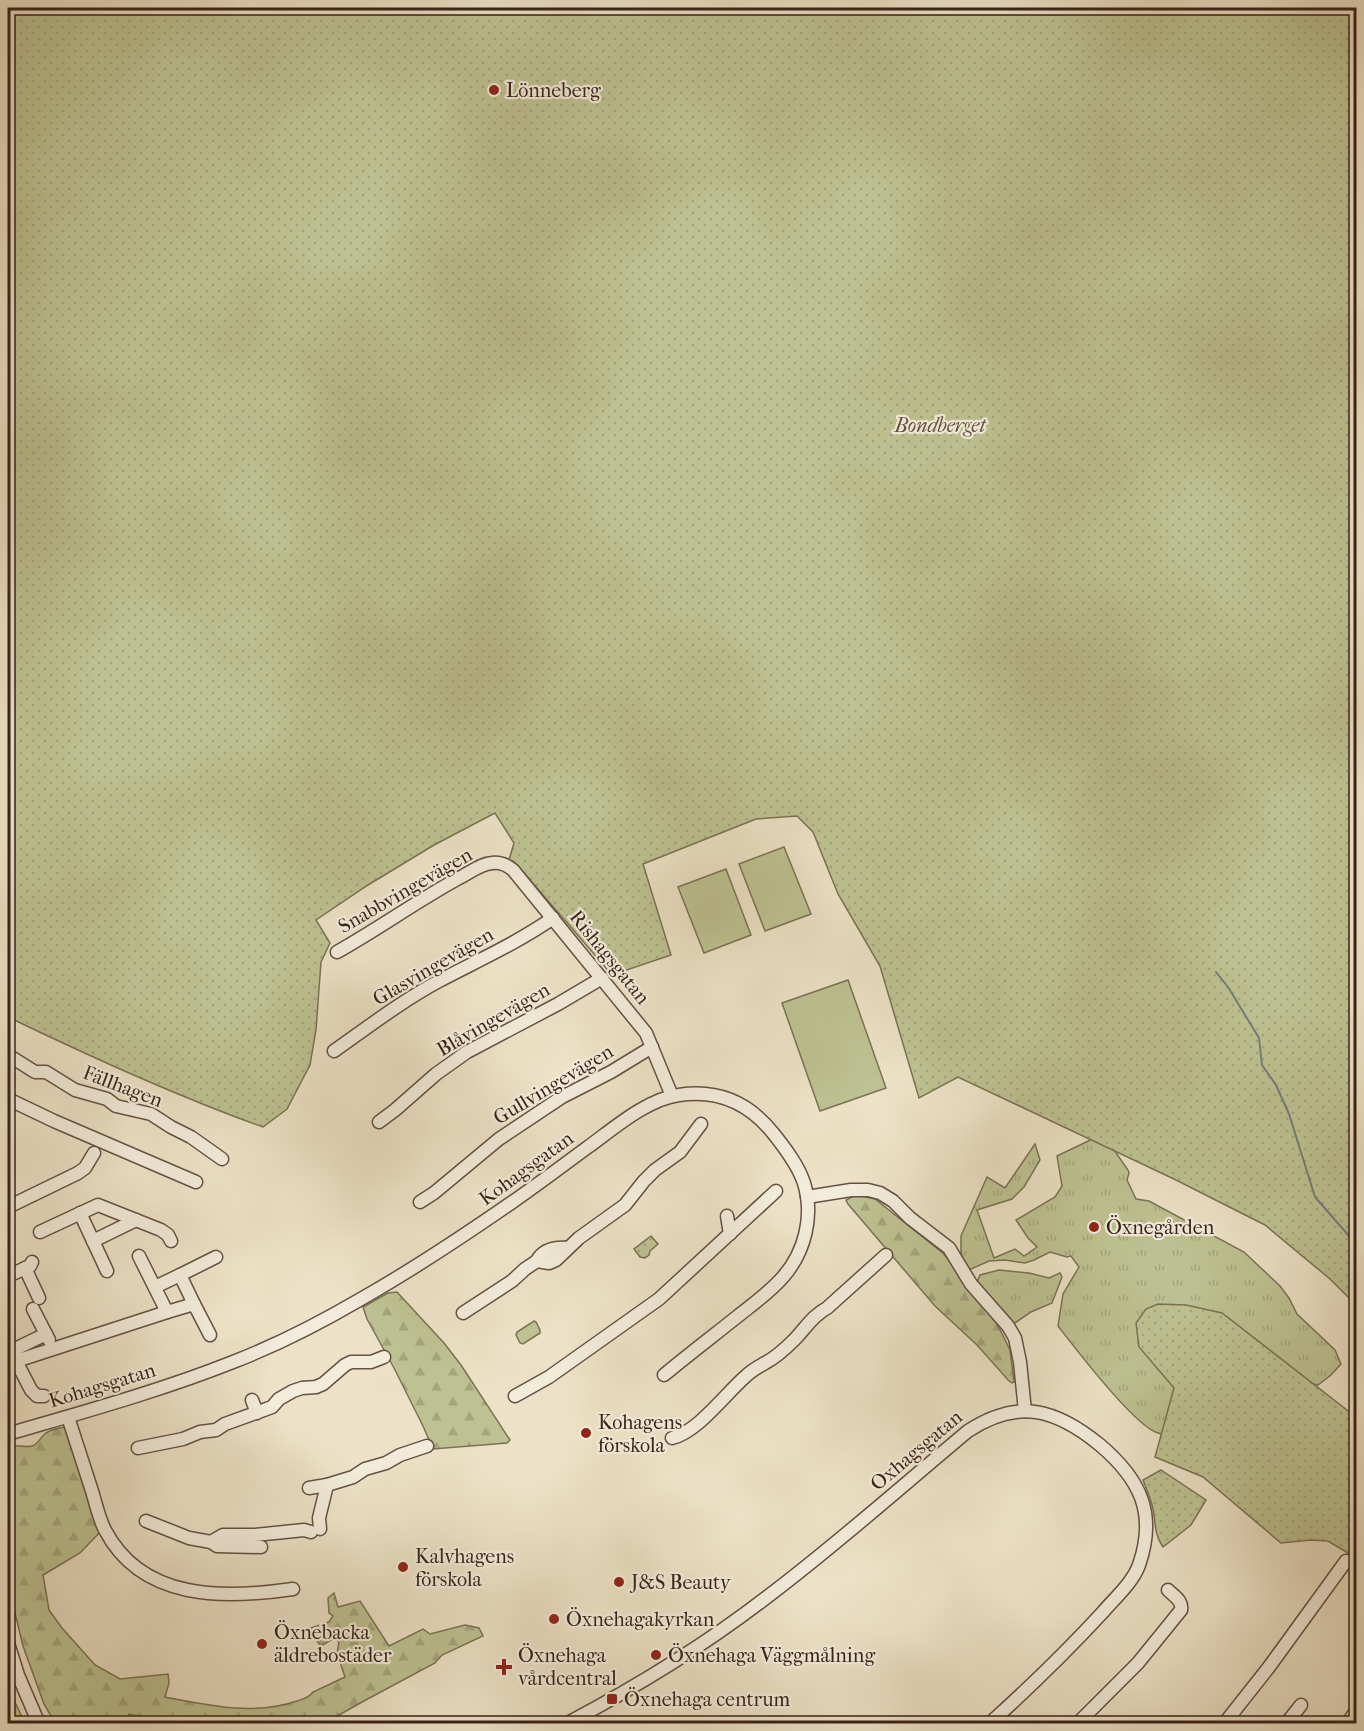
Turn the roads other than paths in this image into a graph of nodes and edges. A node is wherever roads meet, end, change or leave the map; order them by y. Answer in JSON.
{"nodes":[{"id":1,"x":493,"y":862,"type":"joint"},
{"id":2,"x":553,"y":918,"type":"junction"},
{"id":3,"x":337,"y":952,"type":"dead end"},
{"id":4,"x":602,"y":978,"type":"junction"},
{"id":5,"x":652,"y":1047,"type":"junction"},
{"id":6,"x":334,"y":1051,"type":"dead end"},
{"id":7,"x":8,"y":1055,"type":"edge"},
{"id":8,"x":672,"y":1096,"type":"junction"},
{"id":9,"x":8,"y":1099,"type":"edge"},
{"id":10,"x":379,"y":1122,"type":"dead end"},
{"id":11,"x":701,"y":1124,"type":"dead end"},
{"id":12,"x":94,"y":1153,"type":"dead end"},
{"id":13,"x":222,"y":1159,"type":"dead end"},
{"id":14,"x":196,"y":1182,"type":"dead end"},
{"id":15,"x":776,"y":1191,"type":"dead end"},
{"id":16,"x":807,"y":1197,"type":"junction"},
{"id":17,"x":420,"y":1202,"type":"dead end"},
{"id":18,"x":8,"y":1207,"type":"edge"},
{"id":19,"x":80,"y":1213,"type":"junction"},
{"id":20,"x":727,"y":1216,"type":"dead end"},
{"id":21,"x":136,"y":1220,"type":"junction"},
{"id":22,"x":40,"y":1232,"type":"dead end"},
{"id":23,"x":730,"y":1234,"type":"junction"},
{"id":24,"x":93,"y":1241,"type":"junction"},
{"id":25,"x":171,"y":1241,"type":"dead end"},
{"id":26,"x":886,"y":1255,"type":"dead end"},
{"id":27,"x":139,"y":1256,"type":"dead end"},
{"id":28,"x":216,"y":1257,"type":"dead end"},
{"id":29,"x":107,"y":1271,"type":"dead end"},
{"id":30,"x":180,"y":1275,"type":"junction"},
{"id":31,"x":8,"y":1276,"type":"edge"},
{"id":32,"x":155,"y":1287,"type":"junction"},
{"id":33,"x":194,"y":1304,"type":"junction"},
{"id":34,"x":167,"y":1312,"type":"junction"},
{"id":35,"x":463,"y":1313,"type":"dead end"},
{"id":36,"x":46,"y":1334,"type":"junction"},
{"id":37,"x":210,"y":1335,"type":"dead end"},
{"id":38,"x":53,"y":1349,"type":"junction"},
{"id":39,"x":12,"y":1355,"type":"edge"},
{"id":40,"x":384,"y":1357,"type":"dead end"},
{"id":41,"x":664,"y":1375,"type":"dead end"},
{"id":42,"x":44,"y":1396,"type":"dead end"},
{"id":43,"x":515,"y":1396,"type":"dead end"},
{"id":44,"x":252,"y":1400,"type":"dead end"},
{"id":45,"x":1025,"y":1411,"type":"junction"},
{"id":46,"x":256,"y":1413,"type":"junction"},
{"id":47,"x":68,"y":1417,"type":"junction"},
{"id":48,"x":8,"y":1434,"type":"edge"},
{"id":49,"x":672,"y":1438,"type":"dead end"},
{"id":50,"x":427,"y":1446,"type":"dead end"},
{"id":51,"x":138,"y":1448,"type":"dead end"},
{"id":52,"x":327,"y":1485,"type":"junction"},
{"id":53,"x":309,"y":1488,"type":"dead end"},
{"id":54,"x":146,"y":1521,"type":"dead end"},
{"id":55,"x":211,"y":1542,"type":"junction"},
{"id":56,"x":261,"y":1547,"type":"dead end"},
{"id":57,"x":1346,"y":1561,"type":"dead end"},
{"id":58,"x":293,"y":1589,"type":"dead end"},
{"id":59,"x":1168,"y":1590,"type":"dead end"},
{"id":60,"x":8,"y":1643,"type":"edge"},
{"id":61,"x":1301,"y":1705,"type":"dead end"},
{"id":62,"x":1356,"y":1710,"type":"edge"},
{"id":63,"x":39,"y":1724,"type":"edge"},
{"id":64,"x":566,"y":1724,"type":"edge"},
{"id":65,"x":989,"y":1724,"type":"edge"},
{"id":66,"x":1077,"y":1724,"type":"edge"},
{"id":67,"x":1224,"y":1724,"type":"edge"},
{"id":68,"x":1286,"y":1724,"type":"edge"},
{"id":69,"x":1347,"y":1724,"type":"edge"}],
"edges":[{"from":1,"to":2,"type":"street","name":"Rishagsgatan"},
{"from":1,"to":3,"type":"street","name":"Snabbvingevägen"},
{"from":2,"to":4,"type":"street","name":"Rishagsgatan"},
{"from":2,"to":6,"type":"street","name":"Glasvingevägen"},
{"from":4,"to":5,"type":"street","name":"Rishagsgatan"},
{"from":4,"to":10,"type":"street","name":"Blåvingevägen"},
{"from":5,"to":8,"type":"street","name":"Rishagsgatan"},
{"from":5,"to":17,"type":"street","name":"Gullvingevägen"},
{"from":7,"to":13,"type":"street","name":"Fällhagen"},
{"from":8,"to":16,"type":"street","name":"Kohagsgatan"},
{"from":8,"to":47,"type":"street","name":"Kohagsgatan"},
{"from":9,"to":14,"type":"street"},
{"from":11,"to":35,"type":"street"},
{"from":12,"to":18,"type":"street"},
{"from":15,"to":23,"type":"street"},
{"from":16,"to":41,"type":"street","name":"Kohagsgatan"},
{"from":16,"to":45,"type":"street"},
{"from":19,"to":21,"type":"street"},
{"from":19,"to":22,"type":"street"},
{"from":19,"to":24,"type":"street"},
{"from":20,"to":23,"type":"street"},
{"from":21,"to":24,"type":"street"},
{"from":21,"to":25,"type":"street"},
{"from":23,"to":43,"type":"street"},
{"from":24,"to":29,"type":"street"},
{"from":26,"to":49,"type":"street"},
{"from":27,"to":32,"type":"street"},
{"from":28,"to":30,"type":"street"},
{"from":30,"to":32,"type":"street"},
{"from":30,"to":33,"type":"street"},
{"from":31,"to":36,"type":"street"},
{"from":32,"to":34,"type":"street"},
{"from":33,"to":34,"type":"street"},
{"from":33,"to":37,"type":"street"},
{"from":34,"to":38,"type":"street"},
{"from":36,"to":38,"type":"street"},
{"from":36,"to":39,"type":"street"},
{"from":38,"to":39,"type":"street"},
{"from":39,"to":42,"type":"street"},
{"from":40,"to":46,"type":"street"},
{"from":44,"to":46,"type":"street"},
{"from":45,"to":64,"type":"street","name":"Oxhagsgatan"},
{"from":45,"to":65,"type":"street","name":"Oxhagsgatan"},
{"from":46,"to":51,"type":"street"},
{"from":47,"to":48,"type":"street","name":"Kohagsgatan"},
{"from":47,"to":58,"type":"street"},
{"from":50,"to":52,"type":"street"},
{"from":52,"to":53,"type":"street"},
{"from":52,"to":55,"type":"street"},
{"from":54,"to":55,"type":"street"},
{"from":55,"to":56,"type":"street"},
{"from":57,"to":67,"type":"street"},
{"from":59,"to":66,"type":"street"},
{"from":60,"to":63,"type":"street"},
{"from":61,"to":68,"type":"street"},
{"from":62,"to":69,"type":"street"}]}
